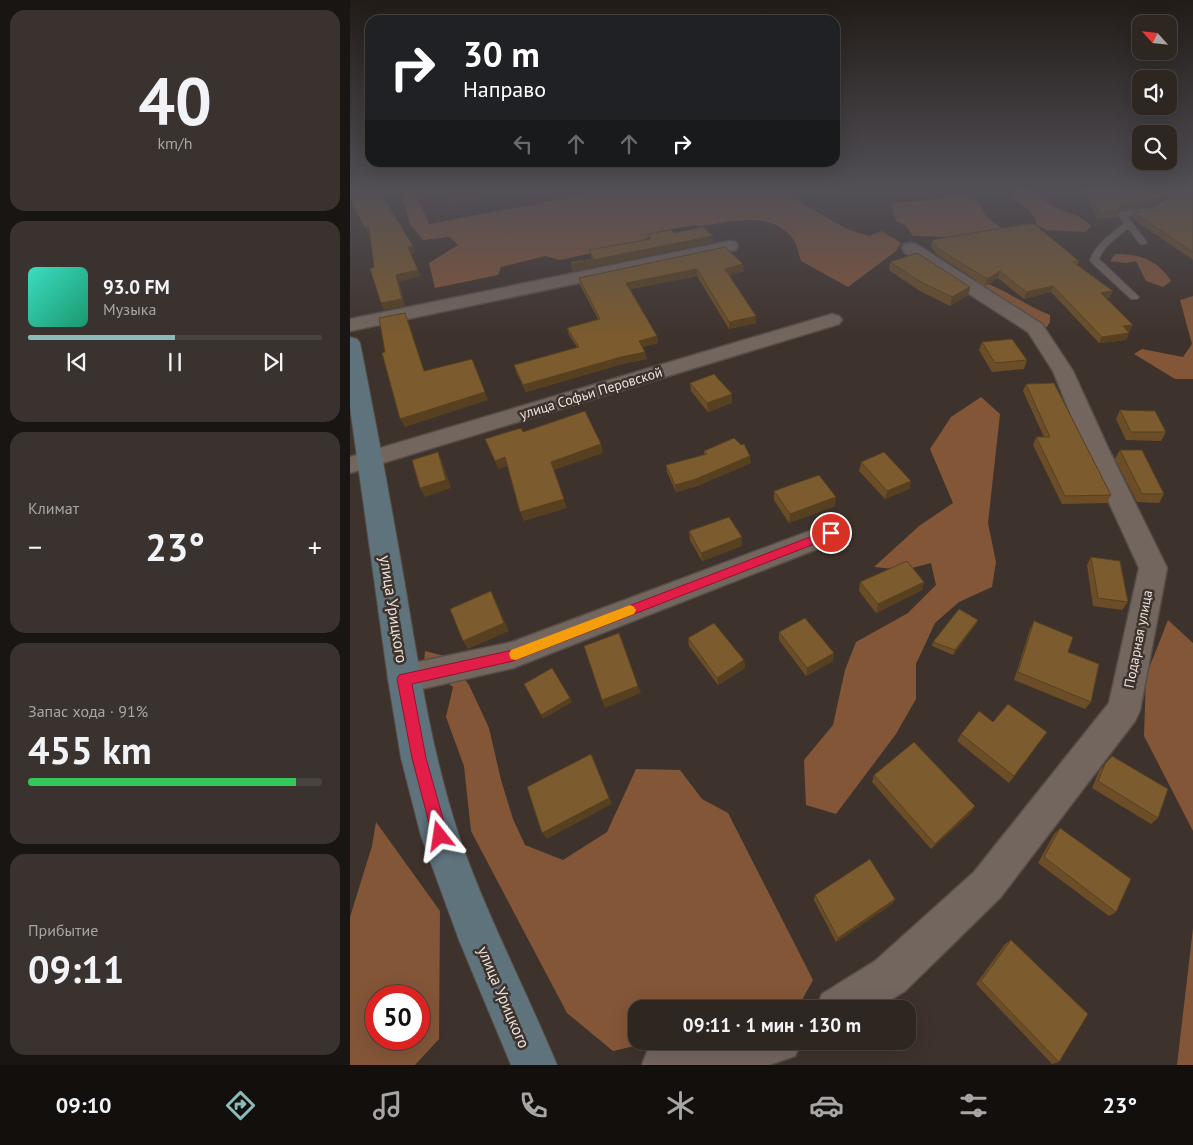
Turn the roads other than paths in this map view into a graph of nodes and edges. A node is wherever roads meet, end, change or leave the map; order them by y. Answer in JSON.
{"nodes":[{"id":1,"x":1112,"y":239,"type":"edge"},
{"id":2,"x":1140,"y":239,"type":"edge"},
{"id":3,"x":1143,"y":242,"type":"dead end"},
{"id":4,"x":730,"y":246,"type":"dead end"},
{"id":5,"x":910,"y":248,"type":"dead end"},
{"id":6,"x":1134,"y":298,"type":"dead end"},
{"id":7,"x":832,"y":320,"type":"dead end"},
{"id":8,"x":350,"y":325,"type":"edge"},
{"id":9,"x":350,"y":344,"type":"edge"},
{"id":10,"x":361,"y":462,"type":"edge"},
{"id":11,"x":831,"y":533,"type":"dead end"},
{"id":12,"x":404,"y":679,"type":"junction"},
{"id":13,"x":851,"y":1000,"type":"edge"},
{"id":14,"x":736,"y":1050,"type":"edge"},
{"id":15,"x":534,"y":1065,"type":"edge"},
{"id":16,"x":664,"y":1065,"type":"edge"}],
"edges":[{"from":1,"to":6,"type":"lane"},
{"from":2,"to":3,"type":"lane"},
{"from":4,"to":8,"type":"street"},
{"from":5,"to":13,"type":"street","name":"Подарная улица"},
{"from":7,"to":10,"type":"street","name":"улица Софьи Перовской"},
{"from":9,"to":10,"type":"main road","name":"улица Урицкого"},
{"from":10,"to":12,"type":"main road","name":"улица Урицкого"},
{"from":11,"to":12,"type":"street"},
{"from":12,"to":15,"type":"main road","name":"улица Урицкого"},
{"from":14,"to":16,"type":"street"}]}
